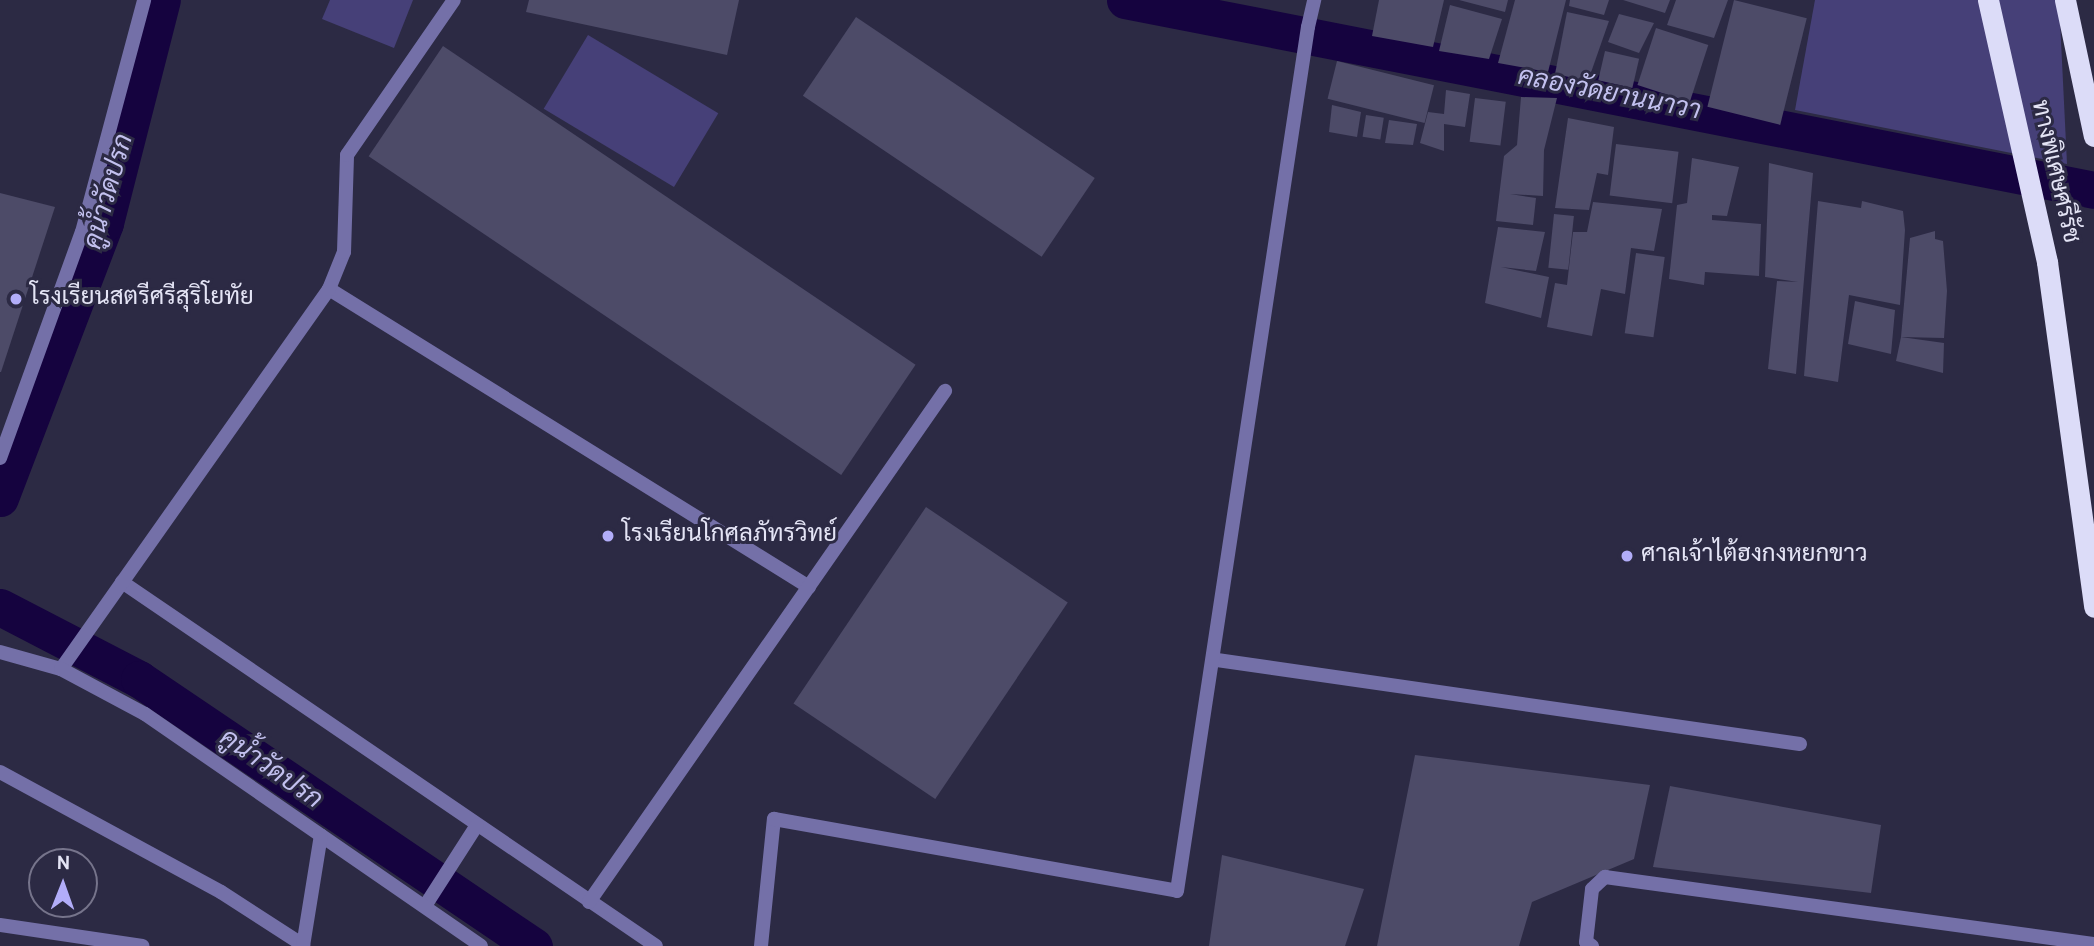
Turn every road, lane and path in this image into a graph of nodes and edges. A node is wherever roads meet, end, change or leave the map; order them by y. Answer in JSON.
{"nodes":[{"id":1,"x":145,"y":0,"type":"edge"},
{"id":2,"x":454,"y":0,"type":"edge"},
{"id":3,"x":1314,"y":0,"type":"edge"},
{"id":4,"x":1989,"y":0,"type":"edge"},
{"id":5,"x":2065,"y":0,"type":"edge"},
{"id":6,"x":2094,"y":136,"type":"edge"},
{"id":7,"x":329,"y":289,"type":"junction"},
{"id":8,"x":945,"y":391,"type":"dead end"},
{"id":9,"x":0,"y":458,"type":"edge"},
{"id":10,"x":122,"y":582,"type":"junction"},
{"id":11,"x":809,"y":587,"type":"junction"},
{"id":12,"x":2094,"y":607,"type":"edge"},
{"id":13,"x":0,"y":652,"type":"edge"},
{"id":14,"x":1217,"y":660,"type":"junction"},
{"id":15,"x":65,"y":664,"type":"junction"},
{"id":16,"x":1800,"y":744,"type":"dead end"},
{"id":17,"x":0,"y":772,"type":"edge"},
{"id":18,"x":477,"y":825,"type":"junction"},
{"id":19,"x":321,"y":835,"type":"junction"},
{"id":20,"x":429,"y":901,"type":"junction"},
{"id":21,"x":589,"y":902,"type":"junction"},
{"id":22,"x":0,"y":925,"type":"edge"},
{"id":23,"x":2094,"y":944,"type":"edge"},
{"id":24,"x":142,"y":946,"type":"edge"},
{"id":25,"x":303,"y":946,"type":"edge"},
{"id":26,"x":481,"y":946,"type":"edge"},
{"id":27,"x":656,"y":946,"type":"edge"},
{"id":28,"x":761,"y":946,"type":"edge"},
{"id":29,"x":1592,"y":946,"type":"edge"}],
"edges":[{"from":1,"to":9,"type":"street"},
{"from":2,"to":7,"type":"street"},
{"from":3,"to":14,"type":"street"},
{"from":4,"to":12,"type":"highway","name":"ทางพิเศษศรีรัช"},
{"from":5,"to":6,"type":"highway","name":"ทางพิเศษศรีรัช"},
{"from":7,"to":10,"type":"street"},
{"from":7,"to":11,"type":"street"},
{"from":8,"to":11,"type":"street"},
{"from":10,"to":15,"type":"street"},
{"from":10,"to":18,"type":"street"},
{"from":11,"to":21,"type":"street"},
{"from":13,"to":15,"type":"street"},
{"from":14,"to":16,"type":"street"},
{"from":14,"to":28,"type":"street"},
{"from":15,"to":19,"type":"street"},
{"from":17,"to":25,"type":"street"},
{"from":18,"to":20,"type":"street"},
{"from":18,"to":21,"type":"street"},
{"from":19,"to":20,"type":"street"},
{"from":19,"to":25,"type":"street"},
{"from":20,"to":26,"type":"street"},
{"from":21,"to":27,"type":"street"},
{"from":22,"to":24,"type":"street"},
{"from":23,"to":29,"type":"street"}]}
